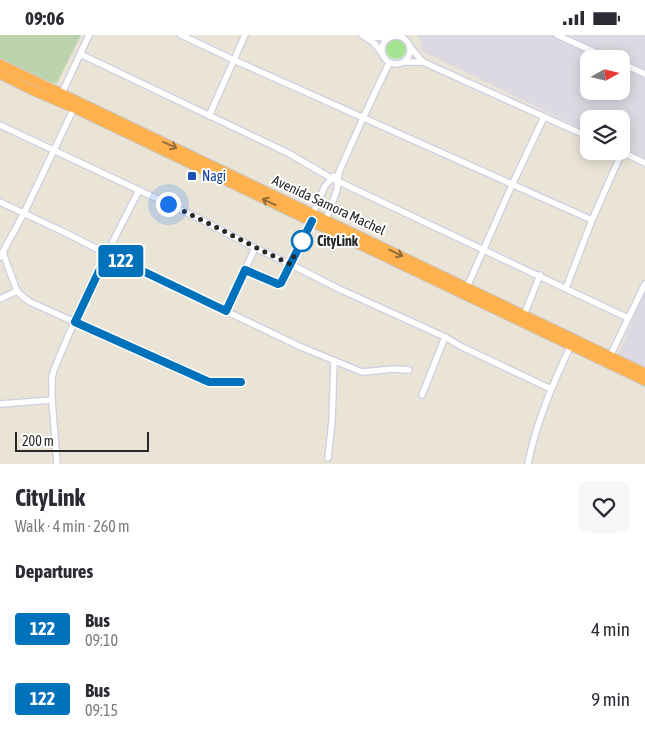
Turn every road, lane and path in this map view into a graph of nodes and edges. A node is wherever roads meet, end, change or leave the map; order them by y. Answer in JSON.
{"nodes":[{"id":1,"x":89,"y":35,"type":"edge"},
{"id":2,"x":181,"y":35,"type":"edge"},
{"id":3,"x":245,"y":35,"type":"edge"},
{"id":4,"x":363,"y":35,"type":"edge"},
{"id":5,"x":557,"y":35,"type":"edge"},
{"id":6,"x":388,"y":38,"type":"junction"},
{"id":7,"x":411,"y":48,"type":"junction"},
{"id":8,"x":590,"y":50,"type":"edge"},
{"id":9,"x":382,"y":53,"type":"junction"},
{"id":10,"x":80,"y":54,"type":"junction"},
{"id":11,"x":234,"y":60,"type":"junction"},
{"id":12,"x":405,"y":62,"type":"junction"},
{"id":13,"x":423,"y":62,"type":"junction"},
{"id":14,"x":389,"y":63,"type":"junction"},
{"id":15,"x":0,"y":64,"type":"edge"},
{"id":16,"x":630,"y":67,"type":"edge"},
{"id":17,"x":0,"y":74,"type":"edge"},
{"id":18,"x":645,"y":74,"type":"edge"},
{"id":19,"x":36,"y":86,"type":"junction"},
{"id":20,"x":62,"y":93,"type":"junction"},
{"id":21,"x":74,"y":107,"type":"junction"},
{"id":22,"x":209,"y":116,"type":"junction"},
{"id":23,"x":544,"y":117,"type":"junction"},
{"id":24,"x":363,"y":118,"type":"junction"},
{"id":25,"x":109,"y":120,"type":"junction"},
{"id":26,"x":0,"y":125,"type":"edge"},
{"id":27,"x":580,"y":133,"type":"edge"},
{"id":28,"x":54,"y":150,"type":"junction"},
{"id":29,"x":630,"y":156,"type":"edge"},
{"id":30,"x":618,"y":160,"type":"edge"},
{"id":31,"x":645,"y":163,"type":"edge"},
{"id":32,"x":339,"y":172,"type":"junction"},
{"id":33,"x":331,"y":178,"type":"junction"},
{"id":34,"x":339,"y":182,"type":"junction"},
{"id":35,"x":512,"y":185,"type":"junction"},
{"id":36,"x":139,"y":190,"type":"junction"},
{"id":37,"x":0,"y":202,"type":"edge"},
{"id":38,"x":24,"y":213,"type":"junction"},
{"id":39,"x":312,"y":217,"type":"junction"},
{"id":40,"x":326,"y":220,"type":"junction"},
{"id":41,"x":592,"y":220,"type":"junction"},
{"id":42,"x":255,"y":248,"type":"junction"},
{"id":43,"x":484,"y":249,"type":"junction"},
{"id":44,"x":107,"y":254,"type":"junction"},
{"id":45,"x":2,"y":255,"type":"edge"},
{"id":46,"x":290,"y":264,"type":"junction"},
{"id":47,"x":245,"y":270,"type":"junction"},
{"id":48,"x":540,"y":275,"type":"junction"},
{"id":49,"x":645,"y":284,"type":"edge"},
{"id":50,"x":467,"y":287,"type":"junction"},
{"id":51,"x":566,"y":288,"type":"junction"},
{"id":52,"x":17,"y":291,"type":"junction"},
{"id":53,"x":0,"y":299,"type":"edge"},
{"id":54,"x":226,"y":311,"type":"junction"},
{"id":55,"x":524,"y":315,"type":"junction"},
{"id":56,"x":628,"y":318,"type":"junction"},
{"id":57,"x":75,"y":322,"type":"junction"},
{"id":58,"x":445,"y":337,"type":"junction"},
{"id":59,"x":572,"y":342,"type":"junction"},
{"id":60,"x":610,"y":356,"type":"junction"},
{"id":61,"x":334,"y":361,"type":"junction"},
{"id":62,"x":409,"y":370,"type":"dead end"},
{"id":63,"x":645,"y":373,"type":"edge"},
{"id":64,"x":645,"y":381,"type":"edge"},
{"id":65,"x":241,"y":382,"type":"dead end"},
{"id":66,"x":551,"y":389,"type":"junction"},
{"id":67,"x":422,"y":395,"type":"dead end"},
{"id":68,"x":52,"y":400,"type":"junction"},
{"id":69,"x":0,"y":404,"type":"edge"},
{"id":70,"x":328,"y":458,"type":"dead end"},
{"id":71,"x":57,"y":464,"type":"edge"},
{"id":72,"x":528,"y":464,"type":"edge"}],
"edges":[{"from":1,"to":10,"type":"street"},
{"from":2,"to":11,"type":"street"},
{"from":3,"to":11,"type":"street"},
{"from":4,"to":6,"type":"street"},
{"from":4,"to":9,"type":"street"},
{"from":5,"to":8,"type":"street"},
{"from":6,"to":7,"type":"street"},
{"from":6,"to":9,"type":"street"},
{"from":7,"to":12,"type":"street"},
{"from":7,"to":13,"type":"street"},
{"from":9,"to":14,"type":"street"},
{"from":10,"to":20,"type":"street"},
{"from":10,"to":22,"type":"street"},
{"from":11,"to":22,"type":"street"},
{"from":11,"to":24,"type":"street"},
{"from":12,"to":13,"type":"street"},
{"from":12,"to":14,"type":"street"},
{"from":13,"to":23,"type":"street"},
{"from":14,"to":24,"type":"street"},
{"from":15,"to":19,"type":"highway","name":"Avenida Samora Machel"},
{"from":16,"to":18,"type":"street"},
{"from":17,"to":19,"type":"highway","name":"Avenida Samora Machel"},
{"from":19,"to":20,"type":"highway","name":"Avenida Samora Machel"},
{"from":19,"to":21,"type":"highway","name":"Avenida Samora Machel"},
{"from":20,"to":25,"type":"highway","name":"Avenida Samora Machel"},
{"from":21,"to":25,"type":"highway","name":"Avenida Samora Machel"},
{"from":21,"to":28,"type":"street"},
{"from":22,"to":33,"type":"street"},
{"from":23,"to":27,"type":"street"},
{"from":23,"to":35,"type":"street"},
{"from":24,"to":32,"type":"street"},
{"from":24,"to":35,"type":"street"},
{"from":25,"to":39,"type":"highway","name":"Avenida Samora Machel"},
{"from":26,"to":28,"type":"street"},
{"from":28,"to":36,"type":"street"},
{"from":28,"to":38,"type":"street"},
{"from":29,"to":31,"type":"street"},
{"from":30,"to":41,"type":"street"},
{"from":32,"to":33,"type":"street"},
{"from":32,"to":34,"type":"street"},
{"from":33,"to":34,"type":"street"},
{"from":33,"to":39,"type":"street"},
{"from":34,"to":40,"type":"street"},
{"from":34,"to":43,"type":"street"},
{"from":35,"to":41,"type":"street"},
{"from":35,"to":43,"type":"street"},
{"from":36,"to":42,"type":"street"},
{"from":36,"to":44,"type":"street"},
{"from":37,"to":38,"type":"street"},
{"from":38,"to":44,"type":"street"},
{"from":38,"to":45,"type":"street"},
{"from":39,"to":40,"type":"highway","name":"Avenida Samora Machel"},
{"from":39,"to":46,"type":"street"},
{"from":39,"to":59,"type":"highway","name":"Avenida Samora Machel"},
{"from":40,"to":50,"type":"highway","name":"Avenida Samora Machel","one_way":true},
{"from":41,"to":51,"type":"street"},
{"from":42,"to":46,"type":"street"},
{"from":42,"to":47,"type":"street"},
{"from":43,"to":48,"type":"street"},
{"from":43,"to":50,"type":"street"},
{"from":44,"to":54,"type":"street"},
{"from":44,"to":57,"type":"street"},
{"from":45,"to":52,"type":"street"},
{"from":46,"to":47,"type":"street"},
{"from":46,"to":58,"type":"street"},
{"from":47,"to":54,"type":"street"},
{"from":48,"to":51,"type":"street"},
{"from":48,"to":55,"type":"street"},
{"from":49,"to":56,"type":"street"},
{"from":50,"to":55,"type":"highway","name":"Avenida Samora Machel"},
{"from":51,"to":56,"type":"street"},
{"from":52,"to":53,"type":"street"},
{"from":52,"to":57,"type":"street"},
{"from":54,"to":61,"type":"street"},
{"from":55,"to":59,"type":"highway","name":"Avenida Samora Machel"},
{"from":56,"to":60,"type":"street"},
{"from":57,"to":65,"type":"street"},
{"from":57,"to":68,"type":"street"},
{"from":58,"to":66,"type":"street"},
{"from":58,"to":67,"type":"street"},
{"from":59,"to":60,"type":"highway","name":"Avenida Samora Machel"},
{"from":59,"to":64,"type":"highway","name":"Avenida Samora Machel"},
{"from":59,"to":66,"type":"street"},
{"from":60,"to":63,"type":"highway","name":"Avenida Samora Machel"},
{"from":61,"to":62,"type":"street"},
{"from":61,"to":70,"type":"street"},
{"from":66,"to":72,"type":"street"},
{"from":68,"to":69,"type":"street"},
{"from":68,"to":71,"type":"street"}]}
